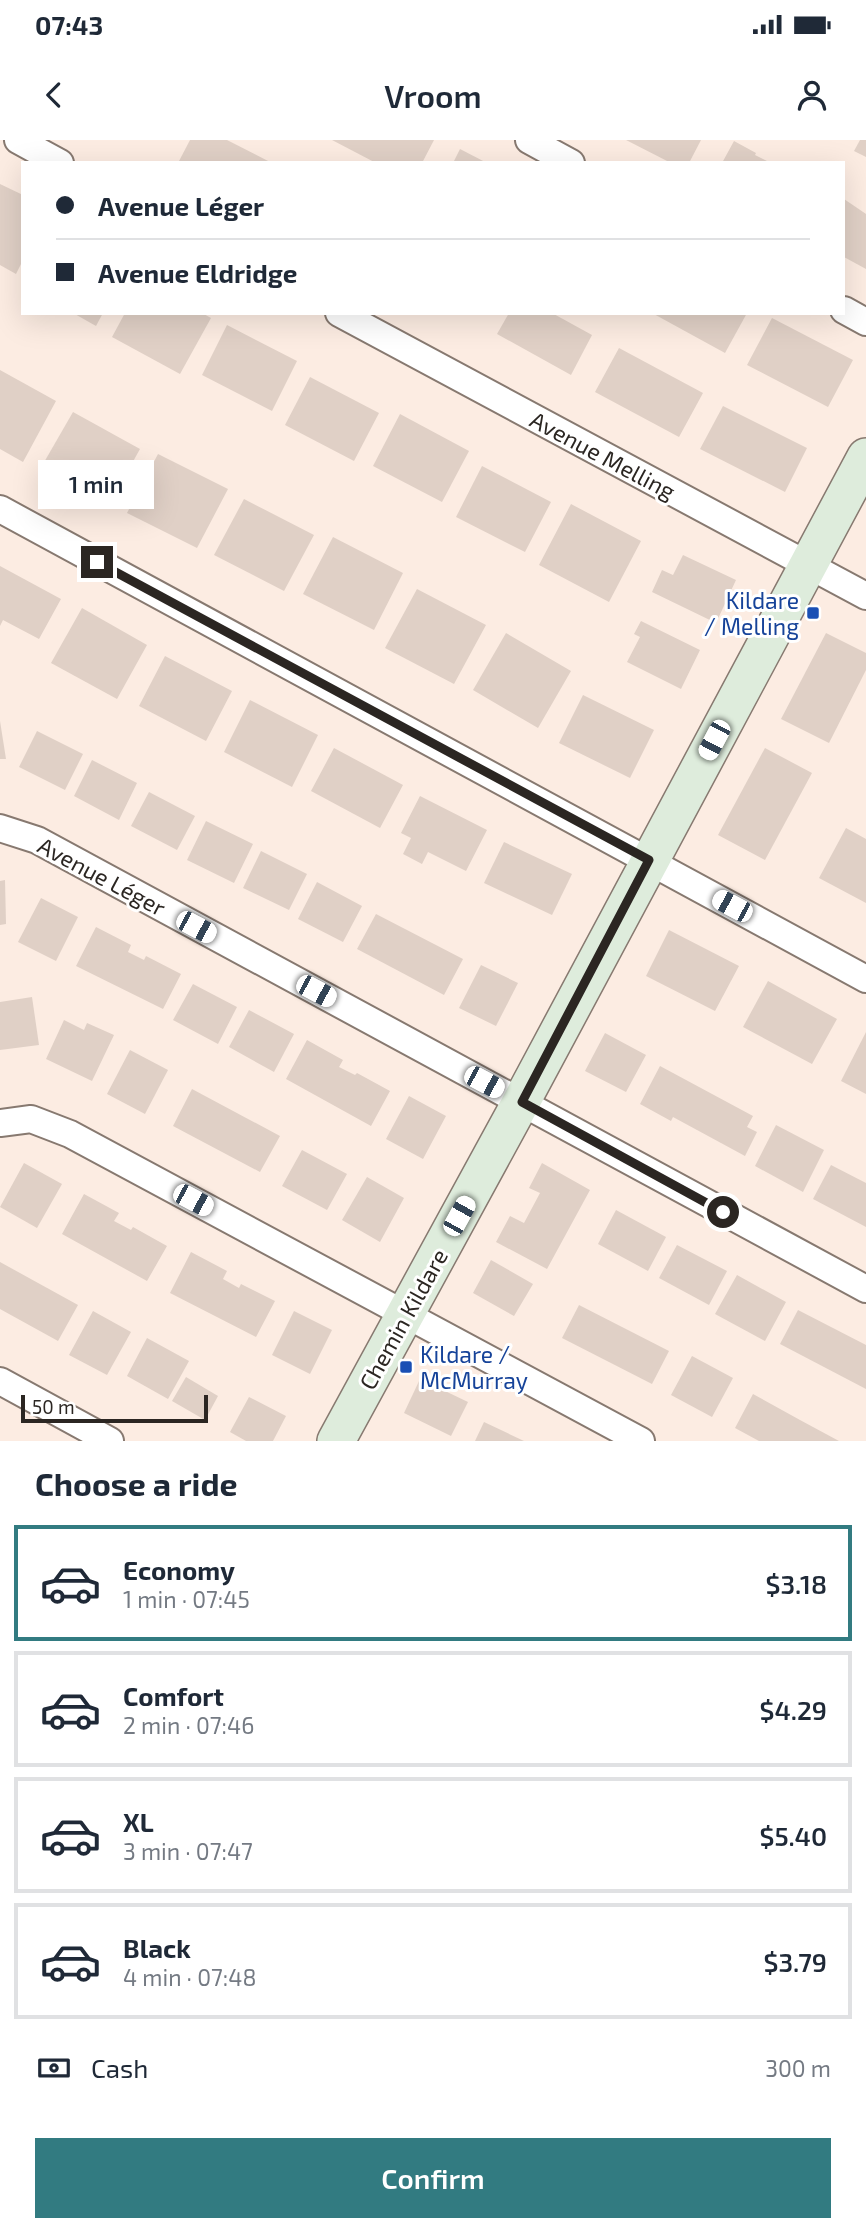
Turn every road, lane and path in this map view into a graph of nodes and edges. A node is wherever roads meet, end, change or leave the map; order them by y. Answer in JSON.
{"nodes":[{"id":1,"x":18,"y":140,"type":"edge"},
{"id":2,"x":529,"y":140,"type":"edge"},
{"id":3,"x":56,"y":161,"type":"edge"},
{"id":4,"x":567,"y":161,"type":"edge"},
{"id":5,"x":845,"y":311,"type":"edge"},
{"id":6,"x":343,"y":315,"type":"edge"},
{"id":7,"x":866,"y":322,"type":"edge"},
{"id":8,"x":866,"y":457,"type":"edge"},
{"id":9,"x":0,"y":509,"type":"edge"},
{"id":10,"x":807,"y":565,"type":"junction"},
{"id":11,"x":866,"y":596,"type":"edge"},
{"id":12,"x":0,"y":828,"type":"edge"},
{"id":13,"x":649,"y":860,"type":"junction"},
{"id":14,"x":866,"y":979,"type":"edge"},
{"id":15,"x":522,"y":1102,"type":"junction"},
{"id":16,"x":0,"y":1123,"type":"edge"},
{"id":17,"x":866,"y":1289,"type":"edge"},
{"id":18,"x":405,"y":1314,"type":"junction"},
{"id":19,"x":0,"y":1381,"type":"edge"},
{"id":20,"x":110,"y":1441,"type":"edge"},
{"id":21,"x":336,"y":1441,"type":"edge"},
{"id":22,"x":641,"y":1441,"type":"edge"}],
"edges":[{"from":1,"to":3,"type":"street"},
{"from":2,"to":4,"type":"street"},
{"from":5,"to":7,"type":"street"},
{"from":6,"to":10,"type":"street","name":"Avenue Melling"},
{"from":8,"to":10,"type":"street","name":"Chemin Kildare"},
{"from":9,"to":13,"type":"street"},
{"from":10,"to":11,"type":"street","name":"Avenue Melling"},
{"from":10,"to":13,"type":"street","name":"Chemin Kildare"},
{"from":12,"to":15,"type":"street","name":"Avenue Léger"},
{"from":13,"to":14,"type":"street"},
{"from":13,"to":15,"type":"street","name":"Chemin Kildare"},
{"from":15,"to":17,"type":"street","name":"Avenue Léger"},
{"from":15,"to":18,"type":"street","name":"Chemin Kildare"},
{"from":16,"to":18,"type":"street"},
{"from":18,"to":21,"type":"street","name":"Chemin Kildare"},
{"from":18,"to":22,"type":"street"},
{"from":19,"to":20,"type":"street"}]}
